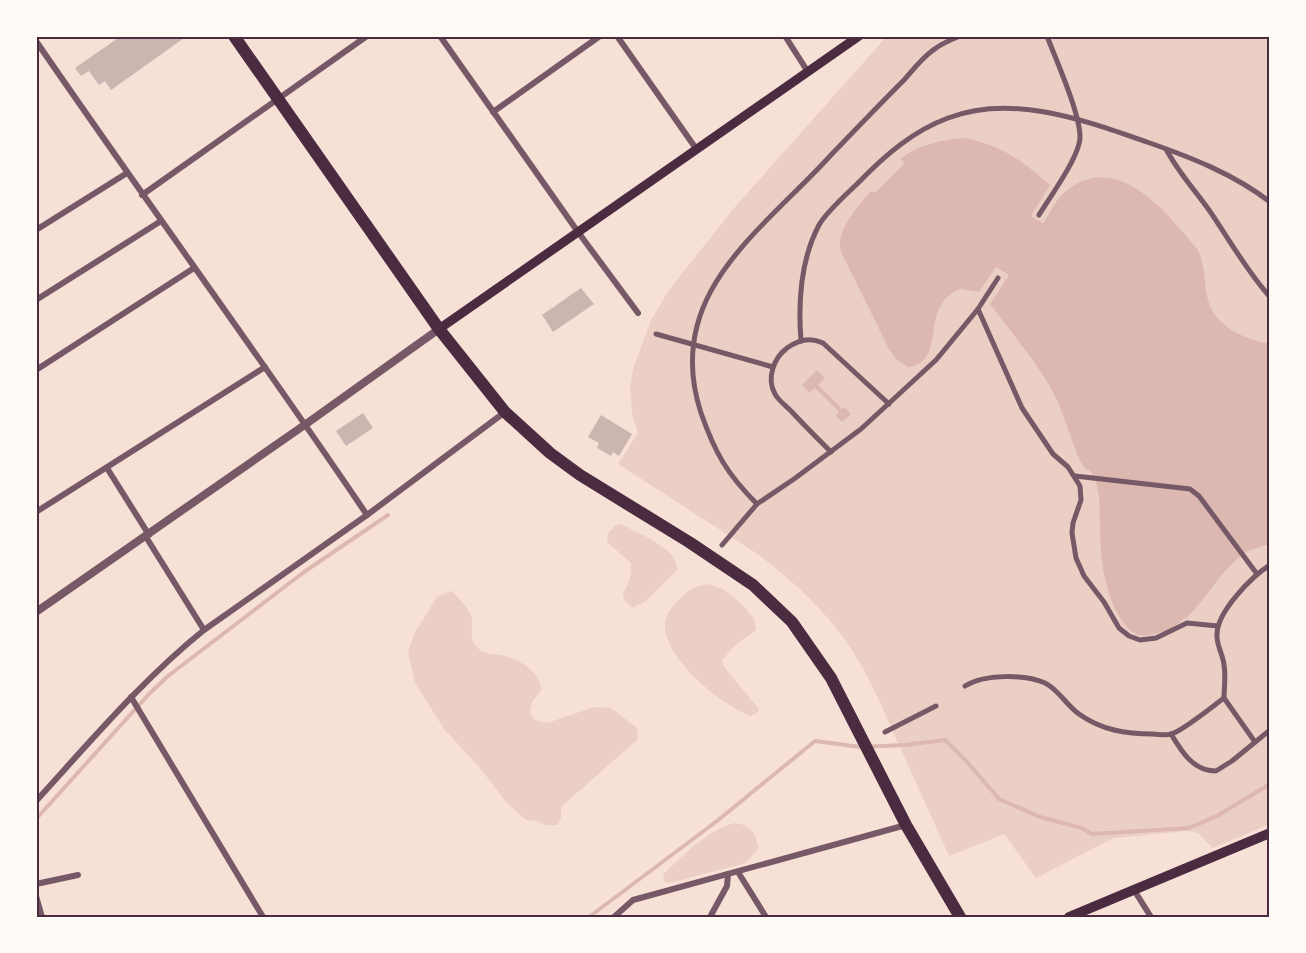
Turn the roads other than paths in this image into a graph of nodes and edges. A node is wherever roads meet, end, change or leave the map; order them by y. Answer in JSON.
{"nodes":[{"id":1,"x":234,"y":36,"type":"edge"},
{"id":2,"x":367,"y":36,"type":"edge"},
{"id":3,"x":440,"y":36,"type":"edge"},
{"id":4,"x":600,"y":36,"type":"edge"},
{"id":5,"x":617,"y":36,"type":"edge"},
{"id":6,"x":785,"y":36,"type":"edge"},
{"id":7,"x":859,"y":36,"type":"edge"},
{"id":8,"x":960,"y":36,"type":"edge"},
{"id":9,"x":1047,"y":36,"type":"edge"},
{"id":10,"x":36,"y":41,"type":"edge"},
{"id":11,"x":808,"y":72,"type":"junction"},
{"id":12,"x":279,"y":98,"type":"junction"},
{"id":13,"x":493,"y":112,"type":"junction"},
{"id":14,"x":1077,"y":118,"type":"junction"},
{"id":15,"x":1165,"y":149,"type":"junction"},
{"id":16,"x":697,"y":150,"type":"junction"},
{"id":17,"x":127,"y":173,"type":"junction"},
{"id":18,"x":142,"y":195,"type":"junction"},
{"id":19,"x":1270,"y":202,"type":"edge"},
{"id":20,"x":1040,"y":214,"type":"dead end"},
{"id":21,"x":161,"y":221,"type":"junction"},
{"id":22,"x":36,"y":230,"type":"edge"},
{"id":23,"x":578,"y":232,"type":"junction"},
{"id":24,"x":194,"y":268,"type":"junction"},
{"id":25,"x":998,"y":278,"type":"dead end"},
{"id":26,"x":1270,"y":297,"type":"edge"},
{"id":27,"x":36,"y":300,"type":"edge"},
{"id":28,"x":978,"y":309,"type":"junction"},
{"id":29,"x":638,"y":313,"type":"dead end"},
{"id":30,"x":438,"y":329,"type":"junction"},
{"id":31,"x":657,"y":334,"type":"dead end"},
{"id":32,"x":801,"y":340,"type":"junction"},
{"id":33,"x":693,"y":346,"type":"junction"},
{"id":34,"x":265,"y":367,"type":"junction"},
{"id":35,"x":773,"y":367,"type":"junction"},
{"id":36,"x":36,"y":370,"type":"edge"},
{"id":37,"x":889,"y":404,"type":"junction"},
{"id":38,"x":505,"y":412,"type":"junction"},
{"id":39,"x":306,"y":424,"type":"junction"},
{"id":40,"x":831,"y":452,"type":"junction"},
{"id":41,"x":107,"y":468,"type":"junction"},
{"id":42,"x":1075,"y":476,"type":"junction"},
{"id":43,"x":757,"y":504,"type":"junction"},
{"id":44,"x":36,"y":512,"type":"edge"},
{"id":45,"x":367,"y":515,"type":"junction"},
{"id":46,"x":147,"y":536,"type":"junction"},
{"id":47,"x":722,"y":545,"type":"dead end"},
{"id":48,"x":1270,"y":565,"type":"edge"},
{"id":49,"x":1257,"y":574,"type":"junction"},
{"id":50,"x":36,"y":612,"type":"edge"},
{"id":51,"x":1218,"y":626,"type":"junction"},
{"id":52,"x":204,"y":630,"type":"junction"},
{"id":53,"x":965,"y":686,"type":"dead end"},
{"id":54,"x":131,"y":697,"type":"junction"},
{"id":55,"x":1224,"y":698,"type":"junction"},
{"id":56,"x":936,"y":706,"type":"dead end"},
{"id":57,"x":1270,"y":730,"type":"edge"},
{"id":58,"x":885,"y":732,"type":"dead end"},
{"id":59,"x":1172,"y":734,"type":"junction"},
{"id":60,"x":1255,"y":742,"type":"junction"},
{"id":61,"x":36,"y":801,"type":"edge"},
{"id":62,"x":906,"y":825,"type":"junction"},
{"id":63,"x":1270,"y":832,"type":"edge"},
{"id":64,"x":738,"y":872,"type":"junction"},
{"id":65,"x":728,"y":874,"type":"junction"},
{"id":66,"x":78,"y":875,"type":"dead end"},
{"id":67,"x":36,"y":884,"type":"edge"},
{"id":68,"x":1133,"y":889,"type":"junction"},
{"id":69,"x":36,"y":896,"type":"edge"},
{"id":70,"x":42,"y":917,"type":"edge"},
{"id":71,"x":263,"y":917,"type":"edge"},
{"id":72,"x":614,"y":917,"type":"edge"},
{"id":73,"x":710,"y":917,"type":"edge"},
{"id":74,"x":766,"y":917,"type":"edge"},
{"id":75,"x":960,"y":917,"type":"edge"},
{"id":76,"x":1069,"y":917,"type":"edge"},
{"id":77,"x":1151,"y":917,"type":"edge"}],
"edges":[{"from":1,"to":12,"type":"highway"},
{"from":2,"to":12,"type":"street"},
{"from":3,"to":13,"type":"street"},
{"from":4,"to":13,"type":"street"},
{"from":5,"to":16,"type":"street"},
{"from":6,"to":11,"type":"street"},
{"from":7,"to":11,"type":"main road"},
{"from":8,"to":33,"type":"street"},
{"from":9,"to":14,"type":"street"},
{"from":10,"to":17,"type":"street"},
{"from":11,"to":16,"type":"main road"},
{"from":12,"to":18,"type":"street"},
{"from":12,"to":30,"type":"highway"},
{"from":13,"to":23,"type":"street"},
{"from":14,"to":15,"type":"street"},
{"from":14,"to":20,"type":"street"},
{"from":14,"to":32,"type":"street"},
{"from":15,"to":19,"type":"street"},
{"from":15,"to":26,"type":"street"},
{"from":16,"to":23,"type":"main road"},
{"from":17,"to":18,"type":"street"},
{"from":17,"to":22,"type":"street"},
{"from":18,"to":21,"type":"street"},
{"from":21,"to":24,"type":"street"},
{"from":21,"to":27,"type":"street"},
{"from":23,"to":29,"type":"street"},
{"from":23,"to":30,"type":"main road"},
{"from":24,"to":34,"type":"street"},
{"from":24,"to":36,"type":"street"},
{"from":25,"to":28,"type":"street"},
{"from":28,"to":37,"type":"street"},
{"from":28,"to":42,"type":"street"},
{"from":30,"to":38,"type":"highway"},
{"from":30,"to":39,"type":"street"},
{"from":31,"to":33,"type":"street"},
{"from":32,"to":35,"type":"street"},
{"from":32,"to":37,"type":"street"},
{"from":33,"to":35,"type":"street"},
{"from":33,"to":43,"type":"street"},
{"from":34,"to":39,"type":"street"},
{"from":34,"to":41,"type":"street"},
{"from":35,"to":40,"type":"street"},
{"from":37,"to":40,"type":"street"},
{"from":38,"to":45,"type":"street"},
{"from":38,"to":62,"type":"highway"},
{"from":39,"to":45,"type":"street"},
{"from":39,"to":46,"type":"street"},
{"from":40,"to":43,"type":"street"},
{"from":41,"to":44,"type":"street"},
{"from":41,"to":46,"type":"street"},
{"from":42,"to":49,"type":"street"},
{"from":42,"to":51,"type":"street"},
{"from":43,"to":47,"type":"street"},
{"from":45,"to":52,"type":"street"},
{"from":46,"to":50,"type":"street"},
{"from":46,"to":52,"type":"street"},
{"from":48,"to":49,"type":"street"},
{"from":49,"to":51,"type":"street"},
{"from":51,"to":55,"type":"street"},
{"from":52,"to":54,"type":"street"},
{"from":53,"to":59,"type":"street"},
{"from":54,"to":61,"type":"street"},
{"from":54,"to":71,"type":"street"},
{"from":55,"to":59,"type":"street"},
{"from":55,"to":60,"type":"street"},
{"from":56,"to":58,"type":"street"},
{"from":57,"to":60,"type":"street"},
{"from":59,"to":60,"type":"street"},
{"from":62,"to":64,"type":"street"},
{"from":62,"to":75,"type":"highway"},
{"from":63,"to":68,"type":"main road"},
{"from":64,"to":65,"type":"street"},
{"from":64,"to":74,"type":"street"},
{"from":65,"to":72,"type":"street"},
{"from":65,"to":73,"type":"street"},
{"from":66,"to":67,"type":"street"},
{"from":68,"to":76,"type":"main road"},
{"from":68,"to":77,"type":"street"},
{"from":69,"to":70,"type":"street"}]}
